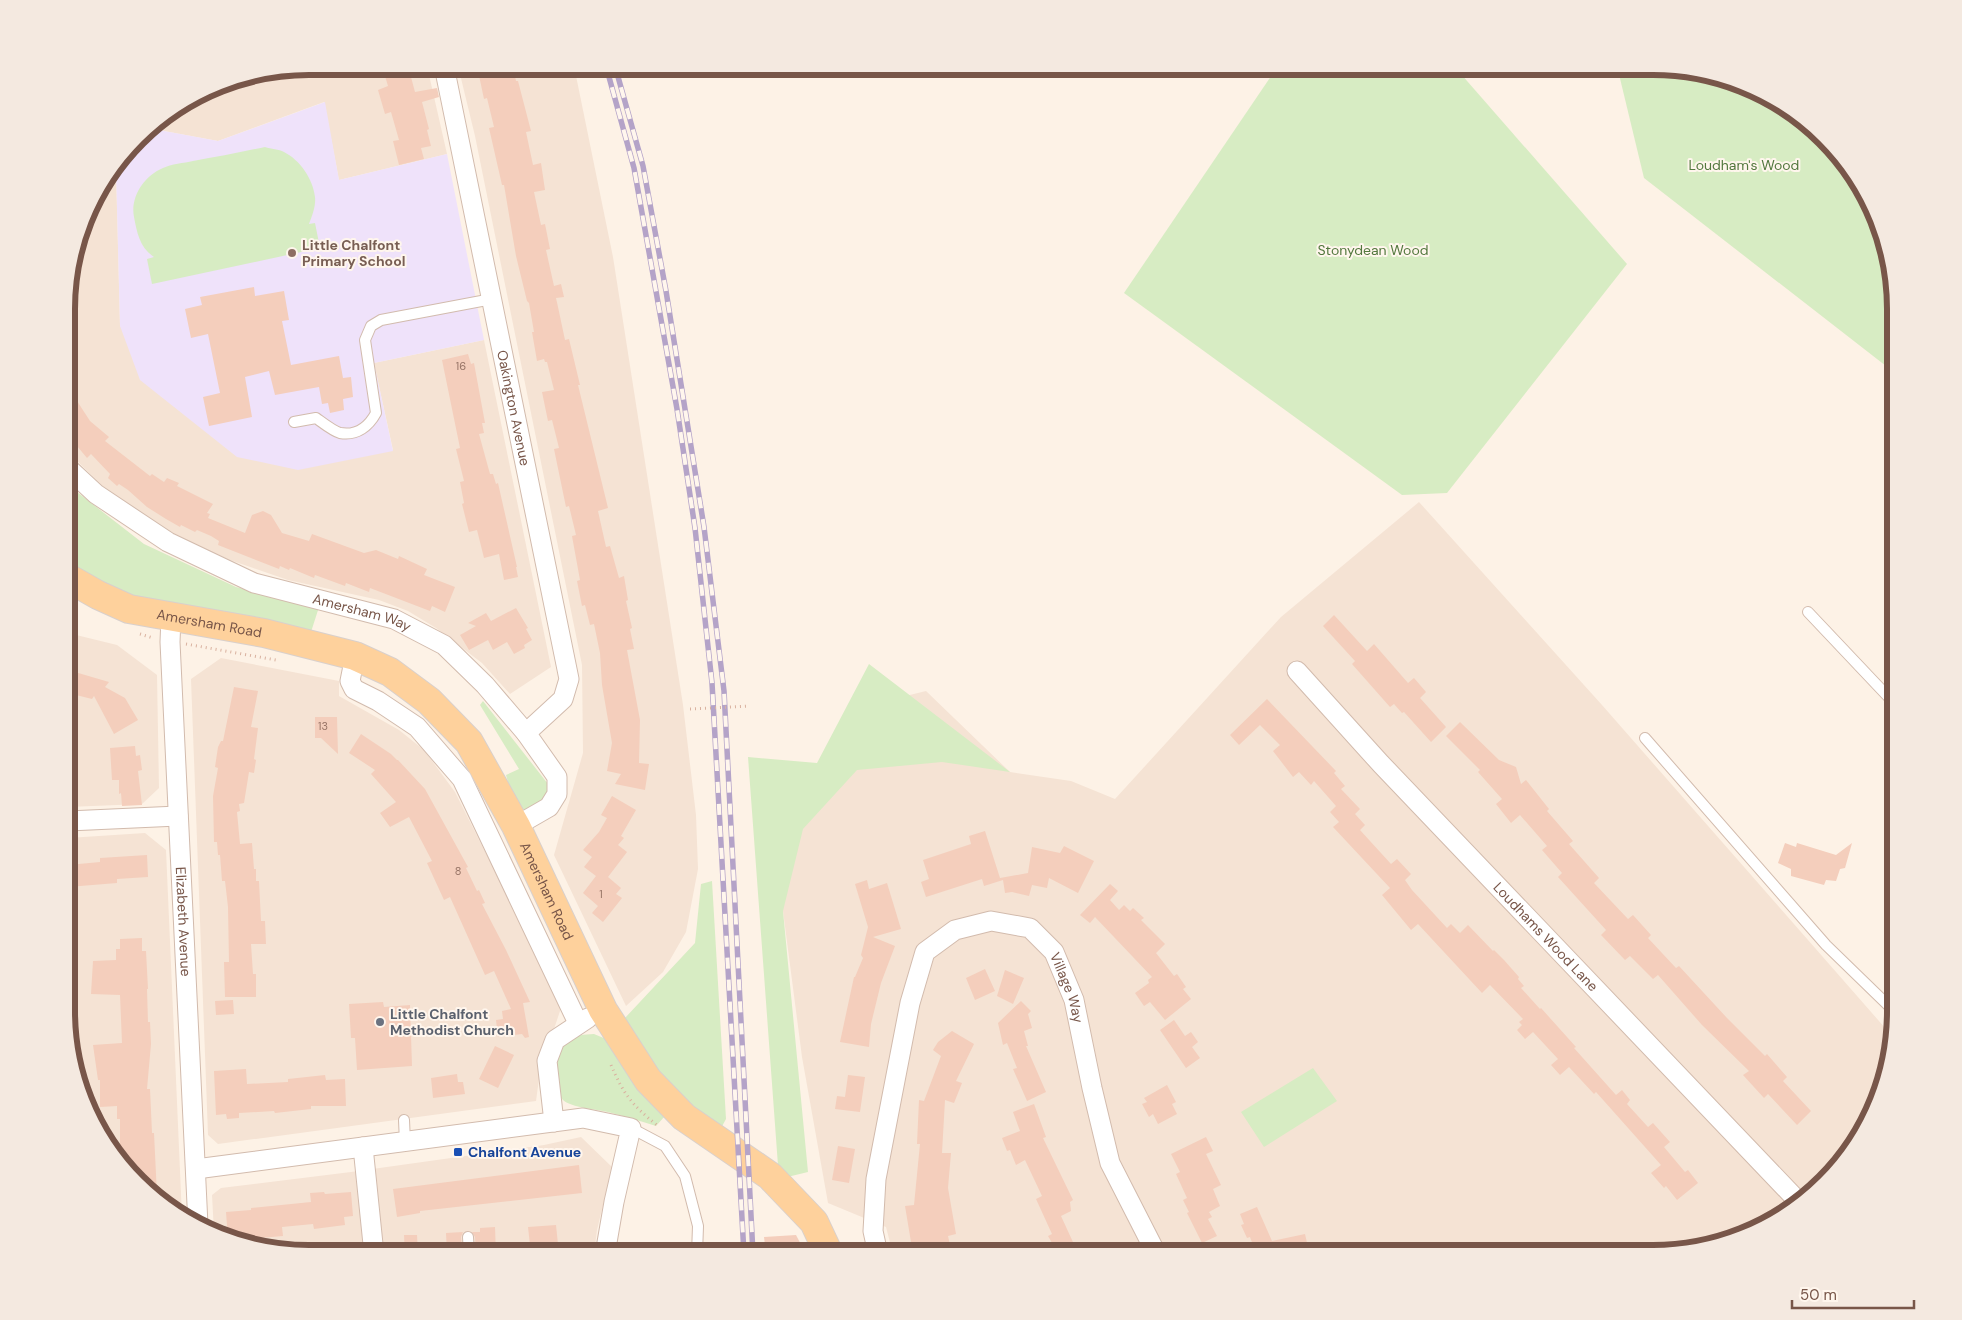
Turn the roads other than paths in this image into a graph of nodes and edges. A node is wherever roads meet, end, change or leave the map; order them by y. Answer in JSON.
{"nodes":[{"id":1,"x":446,"y":75,"type":"edge"},
{"id":2,"x":492,"y":299,"type":"junction"},
{"id":3,"x":294,"y":422,"type":"dead end"},
{"id":4,"x":75,"y":474,"type":"edge"},
{"id":5,"x":75,"y":582,"type":"edge"},
{"id":6,"x":1808,"y":612,"type":"dead end"},
{"id":7,"x":171,"y":630,"type":"junction"},
{"id":8,"x":355,"y":656,"type":"junction"},
{"id":9,"x":1297,"y":672,"type":"dead end"},
{"id":10,"x":1887,"y":696,"type":"edge"},
{"id":11,"x":526,"y":733,"type":"junction"},
{"id":12,"x":1645,"y":738,"type":"dead end"},
{"id":13,"x":178,"y":816,"type":"junction"},
{"id":14,"x":75,"y":821,"type":"edge"},
{"id":15,"x":516,"y":826,"type":"junction"},
{"id":16,"x":1887,"y":1004,"type":"edge"},
{"id":17,"x":603,"y":1010,"type":"junction"},
{"id":18,"x":578,"y":1023,"type":"junction"},
{"id":19,"x":404,"y":1120,"type":"dead end"},
{"id":20,"x":554,"y":1122,"type":"junction"},
{"id":21,"x":631,"y":1128,"type":"junction"},
{"id":22,"x":405,"y":1142,"type":"junction"},
{"id":23,"x":363,"y":1148,"type":"junction"},
{"id":24,"x":196,"y":1169,"type":"junction"},
{"id":25,"x":1795,"y":1197,"type":"edge"},
{"id":26,"x":198,"y":1217,"type":"edge"},
{"id":27,"x":468,"y":1237,"type":"dead end"},
{"id":28,"x":373,"y":1245,"type":"edge"},
{"id":29,"x":468,"y":1245,"type":"edge"},
{"id":30,"x":607,"y":1245,"type":"edge"},
{"id":31,"x":697,"y":1245,"type":"edge"},
{"id":32,"x":825,"y":1245,"type":"edge"},
{"id":33,"x":876,"y":1245,"type":"edge"},
{"id":34,"x":1152,"y":1245,"type":"edge"}],
"edges":[{"from":1,"to":2,"type":"street","name":"Oakington Avenue"},
{"from":2,"to":3,"type":"lane"},
{"from":2,"to":11,"type":"street","name":"Oakington Avenue"},
{"from":4,"to":11,"type":"street","name":"Amersham Way"},
{"from":5,"to":7,"type":"main road","name":"Amersham Road"},
{"from":6,"to":10,"type":"lane"},
{"from":7,"to":8,"type":"main road","name":"Amersham Road"},
{"from":7,"to":13,"type":"street","name":"Elizabeth Avenue"},
{"from":8,"to":15,"type":"main road","name":"Amersham Road"},
{"from":8,"to":18,"type":"street","name":"Amersham Road"},
{"from":9,"to":25,"type":"street","name":"Loudhams Wood Lane"},
{"from":11,"to":15,"type":"street","name":"Amersham Way"},
{"from":12,"to":16,"type":"lane"},
{"from":13,"to":14,"type":"street"},
{"from":13,"to":24,"type":"street","name":"Elizabeth Avenue"},
{"from":15,"to":17,"type":"main road","name":"Amersham Road"},
{"from":17,"to":18,"type":"street"},
{"from":17,"to":32,"type":"main road","name":"Amersham Road"},
{"from":18,"to":20,"type":"street"},
{"from":19,"to":22,"type":"lane"},
{"from":20,"to":21,"type":"street"},
{"from":20,"to":22,"type":"street"},
{"from":21,"to":30,"type":"street"},
{"from":21,"to":31,"type":"lane"},
{"from":22,"to":23,"type":"street"},
{"from":23,"to":24,"type":"street"},
{"from":23,"to":28,"type":"street"},
{"from":24,"to":26,"type":"street","name":"Elizabeth Avenue"},
{"from":27,"to":29,"type":"lane"},
{"from":33,"to":34,"type":"street","name":"Village Way"}]}
